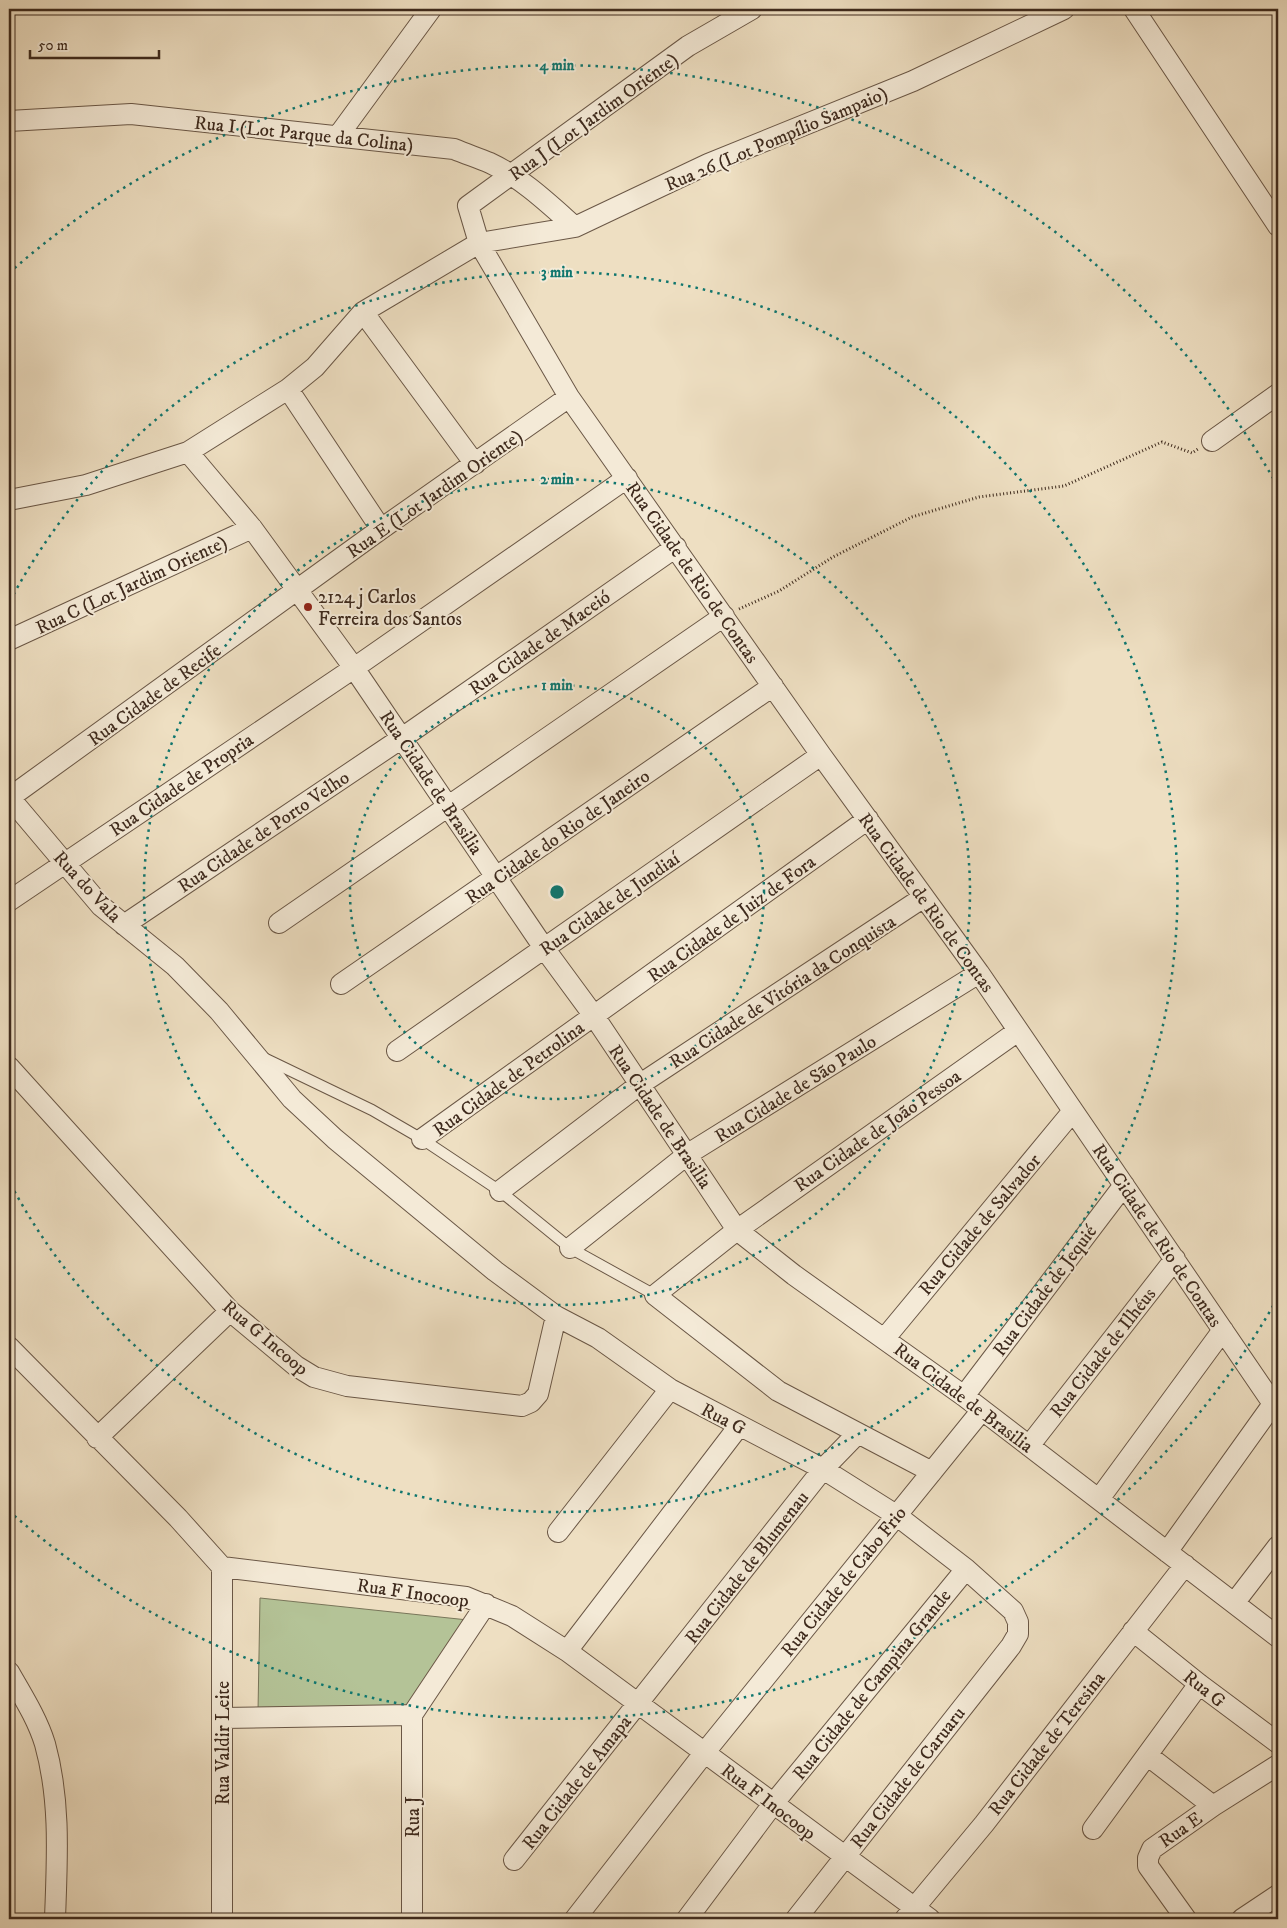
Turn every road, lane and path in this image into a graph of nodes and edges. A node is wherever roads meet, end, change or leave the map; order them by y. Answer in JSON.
{"nodes":[{"id":1,"x":431,"y":9,"type":"edge"},
{"id":2,"x":752,"y":9,"type":"edge"},
{"id":3,"x":1064,"y":9,"type":"edge"},
{"id":4,"x":1134,"y":9,"type":"edge"},
{"id":5,"x":9,"y":121,"type":"edge"},
{"id":6,"x":338,"y":136,"type":"junction"},
{"id":7,"x":510,"y":176,"type":"junction"},
{"id":8,"x":1278,"y":226,"type":"edge"},
{"id":9,"x":575,"y":227,"type":"junction"},
{"id":10,"x":479,"y":243,"type":"junction"},
{"id":11,"x":363,"y":312,"type":"junction"},
{"id":12,"x":288,"y":389,"type":"junction"},
{"id":13,"x":1278,"y":394,"type":"edge"},
{"id":14,"x":569,"y":397,"type":"junction"},
{"id":15,"x":1212,"y":441,"type":"joint"},
{"id":16,"x":188,"y":452,"type":"junction"},
{"id":17,"x":475,"y":464,"type":"junction"},
{"id":18,"x":627,"y":478,"type":"junction"},
{"id":19,"x":9,"y":500,"type":"edge"},
{"id":20,"x":252,"y":528,"type":"junction"},
{"id":21,"x":381,"y":529,"type":"junction"},
{"id":22,"x":676,"y":547,"type":"junction"},
{"id":23,"x":298,"y":590,"type":"junction"},
{"id":24,"x":724,"y":616,"type":"junction"},
{"id":25,"x":9,"y":640,"type":"edge"},
{"id":26,"x":354,"y":668,"type":"junction"},
{"id":27,"x":773,"y":686,"type":"junction"},
{"id":28,"x":402,"y":738,"type":"junction"},
{"id":29,"x":821,"y":755,"type":"junction"},
{"id":30,"x":9,"y":797,"type":"edge"},
{"id":31,"x":446,"y":805,"type":"junction"},
{"id":32,"x":868,"y":819,"type":"junction"},
{"id":33,"x":65,"y":862,"type":"junction"},
{"id":34,"x":498,"y":877,"type":"junction"},
{"id":35,"x":924,"y":897,"type":"junction"},
{"id":36,"x":9,"y":901,"type":"edge"},
{"id":37,"x":279,"y":923,"type":"dead end"},
{"id":38,"x":124,"y":925,"type":"junction"},
{"id":39,"x":544,"y":948,"type":"junction"},
{"id":40,"x":979,"y":974,"type":"junction"},
{"id":41,"x":341,"y":984,"type":"dead end"},
{"id":42,"x":594,"y":1016,"type":"junction"},
{"id":43,"x":1018,"y":1031,"type":"junction"},
{"id":44,"x":397,"y":1051,"type":"dead end"},
{"id":45,"x":257,"y":1055,"type":"junction"},
{"id":46,"x":9,"y":1067,"type":"edge"},
{"id":47,"x":639,"y":1085,"type":"junction"},
{"id":48,"x":1073,"y":1111,"type":"junction"},
{"id":49,"x":422,"y":1139,"type":"junction"},
{"id":50,"x":688,"y":1154,"type":"junction"},
{"id":51,"x":1124,"y":1185,"type":"junction"},
{"id":52,"x":500,"y":1191,"type":"junction"},
{"id":53,"x":737,"y":1230,"type":"junction"},
{"id":54,"x":570,"y":1248,"type":"junction"},
{"id":55,"x":1175,"y":1259,"type":"junction"},
{"id":56,"x":655,"y":1295,"type":"junction"},
{"id":57,"x":230,"y":1311,"type":"junction"},
{"id":58,"x":556,"y":1316,"type":"junction"},
{"id":59,"x":1222,"y":1330,"type":"junction"},
{"id":60,"x":885,"y":1338,"type":"junction"},
{"id":61,"x":9,"y":1346,"type":"edge"},
{"id":62,"x":670,"y":1388,"type":"junction"},
{"id":63,"x":964,"y":1396,"type":"junction"},
{"id":64,"x":1276,"y":1408,"type":"edge"},
{"id":65,"x":982,"y":1410,"type":"junction"},
{"id":66,"x":739,"y":1426,"type":"junction"},
{"id":67,"x":857,"y":1434,"type":"junction"},
{"id":68,"x":97,"y":1438,"type":"junction"},
{"id":69,"x":1029,"y":1446,"type":"junction"},
{"id":70,"x":823,"y":1468,"type":"junction"},
{"id":71,"x":932,"y":1472,"type":"junction"},
{"id":72,"x":1098,"y":1499,"type":"junction"},
{"id":73,"x":896,"y":1515,"type":"junction"},
{"id":74,"x":558,"y":1532,"type":"dead end"},
{"id":75,"x":1278,"y":1546,"type":"edge"},
{"id":76,"x":1167,"y":1552,"type":"junction"},
{"id":77,"x":1185,"y":1565,"type":"junction"},
{"id":78,"x":222,"y":1567,"type":"junction"},
{"id":79,"x":966,"y":1569,"type":"junction"},
{"id":80,"x":1235,"y":1602,"type":"junction"},
{"id":81,"x":486,"y":1604,"type":"junction"},
{"id":82,"x":1133,"y":1631,"type":"junction"},
{"id":83,"x":1018,"y":1634,"type":"joint"},
{"id":84,"x":1278,"y":1637,"type":"edge"},
{"id":85,"x":567,"y":1651,"type":"junction"},
{"id":86,"x":9,"y":1672,"type":"edge"},
{"id":87,"x":1199,"y":1684,"type":"junction"},
{"id":88,"x":638,"y":1704,"type":"junction"},
{"id":89,"x":412,"y":1715,"type":"junction"},
{"id":90,"x":222,"y":1718,"type":"junction"},
{"id":91,"x":1278,"y":1743,"type":"edge"},
{"id":92,"x":705,"y":1752,"type":"junction"},
{"id":93,"x":1146,"y":1755,"type":"junction"},
{"id":94,"x":1278,"y":1765,"type":"edge"},
{"id":95,"x":773,"y":1804,"type":"junction"},
{"id":96,"x":1213,"y":1806,"type":"junction"},
{"id":97,"x":1093,"y":1830,"type":"dead end"},
{"id":98,"x":844,"y":1857,"type":"junction"},
{"id":99,"x":514,"y":1860,"type":"dead end"},
{"id":100,"x":1278,"y":1895,"type":"edge"},
{"id":101,"x":910,"y":1913,"type":"edge"},
{"id":102,"x":55,"y":1919,"type":"edge"},
{"id":103,"x":222,"y":1919,"type":"edge"},
{"id":104,"x":412,"y":1919,"type":"edge"},
{"id":105,"x":574,"y":1919,"type":"edge"},
{"id":106,"x":687,"y":1919,"type":"edge"},
{"id":107,"x":796,"y":1919,"type":"edge"},
{"id":108,"x":930,"y":1919,"type":"edge"},
{"id":109,"x":1186,"y":1919,"type":"edge"},
{"id":110,"x":1242,"y":1919,"type":"edge"}],
"edges":[{"from":1,"to":6,"type":"street"},
{"from":2,"to":7,"type":"street","name":"Rua J (Lot Jardim Oriente)"},
{"from":3,"to":9,"type":"street","name":"Rua 26 (Lot Pompílio Sampaio)"},
{"from":4,"to":8,"type":"street"},
{"from":5,"to":6,"type":"street","name":"Rua I (Lot Parque da Colina)"},
{"from":6,"to":7,"type":"street","name":"Rua I (Lot Parque da Colina)"},
{"from":7,"to":9,"type":"street","name":"Rua I (Lot Parque da Colina)"},
{"from":7,"to":10,"type":"street","name":"Rua J (Lot Jardim Oriente)"},
{"from":9,"to":10,"type":"street","name":"Rua 26 (Lot Pompílio Sampaio)"},
{"from":10,"to":11,"type":"street"},
{"from":10,"to":14,"type":"street","name":"Rua Cidade de Rio de Contas"},
{"from":11,"to":12,"type":"street"},
{"from":11,"to":17,"type":"street"},
{"from":12,"to":16,"type":"street"},
{"from":12,"to":21,"type":"street"},
{"from":13,"to":15,"type":"street"},
{"from":14,"to":17,"type":"street","name":"Rua E (Lot Jardim Oriente)"},
{"from":14,"to":18,"type":"street","name":"Rua Cidade de Rio de Contas"},
{"from":15,"to":24,"type":"path"},
{"from":16,"to":19,"type":"street"},
{"from":16,"to":20,"type":"street","name":"Rua Cidade de Brasilia"},
{"from":17,"to":21,"type":"street","name":"Rua E (Lot Jardim Oriente)"},
{"from":18,"to":22,"type":"street","name":"Rua Cidade de Rio de Contas"},
{"from":18,"to":26,"type":"street","name":"Rua Cidade de Propria"},
{"from":20,"to":23,"type":"street","name":"Rua Cidade de Brasilia"},
{"from":20,"to":25,"type":"street","name":"Rua C (Lot Jardim Oriente)"},
{"from":21,"to":23,"type":"street","name":"Rua E (Lot Jardim Oriente)"},
{"from":22,"to":24,"type":"street","name":"Rua Cidade de Rio de Contas"},
{"from":22,"to":28,"type":"street","name":"Rua Cidade de Maceió"},
{"from":23,"to":26,"type":"street","name":"Rua Cidade de Brasilia"},
{"from":23,"to":30,"type":"street","name":"Rua Cidade de Recife"},
{"from":24,"to":27,"type":"street","name":"Rua Cidade de Rio de Contas"},
{"from":24,"to":31,"type":"street"},
{"from":26,"to":28,"type":"street","name":"Rua Cidade de Brasilia"},
{"from":26,"to":33,"type":"street","name":"Rua Cidade de Propria"},
{"from":27,"to":29,"type":"street","name":"Rua Cidade de Rio de Contas"},
{"from":27,"to":34,"type":"street","name":"Rua Cidade do Rio de Janeiro"},
{"from":28,"to":31,"type":"street","name":"Rua Cidade de Brasilia"},
{"from":28,"to":38,"type":"street","name":"Rua Cidade de Porto Velho"},
{"from":29,"to":32,"type":"street","name":"Rua Cidade de Rio de Contas"},
{"from":29,"to":39,"type":"street","name":"Rua Cidade de Jundiaí"},
{"from":30,"to":33,"type":"street","name":"Rua do Vala"},
{"from":31,"to":34,"type":"street","name":"Rua Cidade de Brasilia"},
{"from":31,"to":37,"type":"street"},
{"from":32,"to":35,"type":"street","name":"Rua Cidade de Rio de Contas"},
{"from":32,"to":42,"type":"street","name":"Rua Cidade de Juiz de Fora"},
{"from":33,"to":36,"type":"street","name":"Rua Cidade de Propria"},
{"from":33,"to":38,"type":"street","name":"Rua do Vala"},
{"from":34,"to":39,"type":"street","name":"Rua Cidade de Brasilia"},
{"from":34,"to":41,"type":"street","name":"Rua Cidade do Rio de Janeiro"},
{"from":35,"to":40,"type":"street","name":"Rua Cidade de Rio de Contas"},
{"from":35,"to":47,"type":"street","name":"Rua Cidade de Vitória da Conquista"},
{"from":38,"to":45,"type":"street","name":"Rua do Vala"},
{"from":39,"to":42,"type":"street","name":"Rua Cidade de Brasilia"},
{"from":39,"to":44,"type":"street","name":"Rua Cidade de Jundiaí"},
{"from":40,"to":43,"type":"street","name":"Rua Cidade de Rio de Contas"},
{"from":40,"to":50,"type":"street","name":"Rua Cidade de São Paulo"},
{"from":42,"to":47,"type":"street","name":"Rua Cidade de Brasilia"},
{"from":42,"to":49,"type":"street","name":"Rua Cidade de Petrolina"},
{"from":43,"to":48,"type":"street","name":"Rua Cidade de Rio de Contas"},
{"from":43,"to":53,"type":"street","name":"Rua Cidade de João Pessoa"},
{"from":45,"to":49,"type":"lane"},
{"from":45,"to":58,"type":"street","name":"Rua G"},
{"from":46,"to":57,"type":"street","name":"Rua G Incoop"},
{"from":47,"to":50,"type":"street","name":"Rua Cidade de Brasilia"},
{"from":47,"to":52,"type":"street","name":"Rua Cidade de Vitória da Conquista"},
{"from":48,"to":51,"type":"street","name":"Rua Cidade de Rio de Contas"},
{"from":48,"to":60,"type":"street","name":"Rua Cidade de Salvador"},
{"from":49,"to":52,"type":"lane"},
{"from":50,"to":53,"type":"street","name":"Rua Cidade de Brasilia"},
{"from":50,"to":54,"type":"street","name":"Rua Cidade de São Paulo"},
{"from":51,"to":55,"type":"street","name":"Rua Cidade de Rio de Contas"},
{"from":51,"to":63,"type":"street","name":"Rua Cidade de Jequié"},
{"from":52,"to":54,"type":"lane"},
{"from":53,"to":56,"type":"street","name":"Rua Cidade de João Pessoa"},
{"from":53,"to":60,"type":"street","name":"Rua Cidade de Brasilia"},
{"from":54,"to":56,"type":"lane"},
{"from":55,"to":59,"type":"street","name":"Rua Cidade de Rio de Contas"},
{"from":55,"to":69,"type":"street","name":"Rua Cidade de Ilhéus"},
{"from":56,"to":67,"type":"street"},
{"from":57,"to":58,"type":"street","name":"Rua G Incoop"},
{"from":57,"to":68,"type":"street"},
{"from":58,"to":62,"type":"street","name":"Rua G"},
{"from":59,"to":64,"type":"street","name":"Rua Cidade de Rio de Contas"},
{"from":59,"to":72,"type":"street"},
{"from":60,"to":63,"type":"street","name":"Rua Cidade de Brasilia"},
{"from":61,"to":68,"type":"street"},
{"from":62,"to":66,"type":"street","name":"Rua G"},
{"from":62,"to":74,"type":"street"},
{"from":63,"to":65,"type":"street","name":"Rua Cidade de Brasilia"},
{"from":64,"to":76,"type":"street"},
{"from":65,"to":69,"type":"street","name":"Rua Cidade de Brasilia"},
{"from":65,"to":71,"type":"street","name":"Rua Cidade de Cabo Frio"},
{"from":66,"to":70,"type":"street","name":"Rua G"},
{"from":66,"to":85,"type":"street"},
{"from":67,"to":70,"type":"street","name":"Rua Cidade de Blumenau"},
{"from":67,"to":71,"type":"street"},
{"from":68,"to":78,"type":"street"},
{"from":69,"to":72,"type":"street","name":"Rua Cidade de Brasilia"},
{"from":70,"to":73,"type":"street","name":"Rua G"},
{"from":70,"to":88,"type":"street","name":"Rua Cidade de Blumenau"},
{"from":71,"to":73,"type":"street","name":"Rua Cidade de Cabo Frio"},
{"from":72,"to":76,"type":"street","name":"Rua Cidade de Brasilia"},
{"from":73,"to":79,"type":"street","name":"Rua G"},
{"from":73,"to":92,"type":"street","name":"Rua Cidade de Cabo Frio"},
{"from":75,"to":80,"type":"street"},
{"from":76,"to":77,"type":"street","name":"Rua Cidade de Brasilia"},
{"from":77,"to":80,"type":"street","name":"Rua Cidade de Brasilia"},
{"from":77,"to":82,"type":"street","name":"Rua Cidade de Teresina"},
{"from":78,"to":81,"type":"street","name":"Rua F Inocoop"},
{"from":78,"to":90,"type":"street","name":"Rua Valdir Leite"},
{"from":79,"to":83,"type":"street","name":"Rua G"},
{"from":79,"to":95,"type":"street","name":"Rua Cidade de Campina Grande"},
{"from":80,"to":84,"type":"street","name":"Rua Cidade de Brasilia"},
{"from":81,"to":85,"type":"street","name":"Rua F Inocoop"},
{"from":81,"to":89,"type":"street"},
{"from":82,"to":87,"type":"street","name":"Rua G"},
{"from":82,"to":101,"type":"street","name":"Rua Cidade de Teresina"},
{"from":83,"to":98,"type":"street","name":"Rua Cidade de Caruaru"},
{"from":85,"to":88,"type":"street","name":"Rua F Inocoop"},
{"from":86,"to":102,"type":"street"},
{"from":87,"to":91,"type":"street","name":"Rua G"},
{"from":87,"to":93,"type":"street"},
{"from":88,"to":92,"type":"street","name":"Rua F Inocoop"},
{"from":88,"to":99,"type":"street","name":"Rua Cidade de Amapa"},
{"from":89,"to":90,"type":"street"},
{"from":89,"to":104,"type":"street","name":"Rua J"},
{"from":90,"to":103,"type":"street","name":"Rua Valdir Leite"},
{"from":92,"to":95,"type":"street","name":"Rua F Inocoop"},
{"from":92,"to":105,"type":"street","name":"Rua Cidade de Cabo Frio"},
{"from":93,"to":96,"type":"street"},
{"from":93,"to":97,"type":"street"},
{"from":94,"to":96,"type":"street","name":"Rua E"},
{"from":95,"to":98,"type":"street","name":"Rua F Inocoop"},
{"from":95,"to":106,"type":"street","name":"Rua Cidade de Campina Grande"},
{"from":96,"to":109,"type":"street","name":"Rua E"},
{"from":98,"to":101,"type":"street","name":"Rua F Inocoop"},
{"from":98,"to":107,"type":"street","name":"Rua Cidade de Caruaru"},
{"from":100,"to":110,"type":"street"},
{"from":101,"to":108,"type":"street","name":"Rua F Inocoop"}]}
